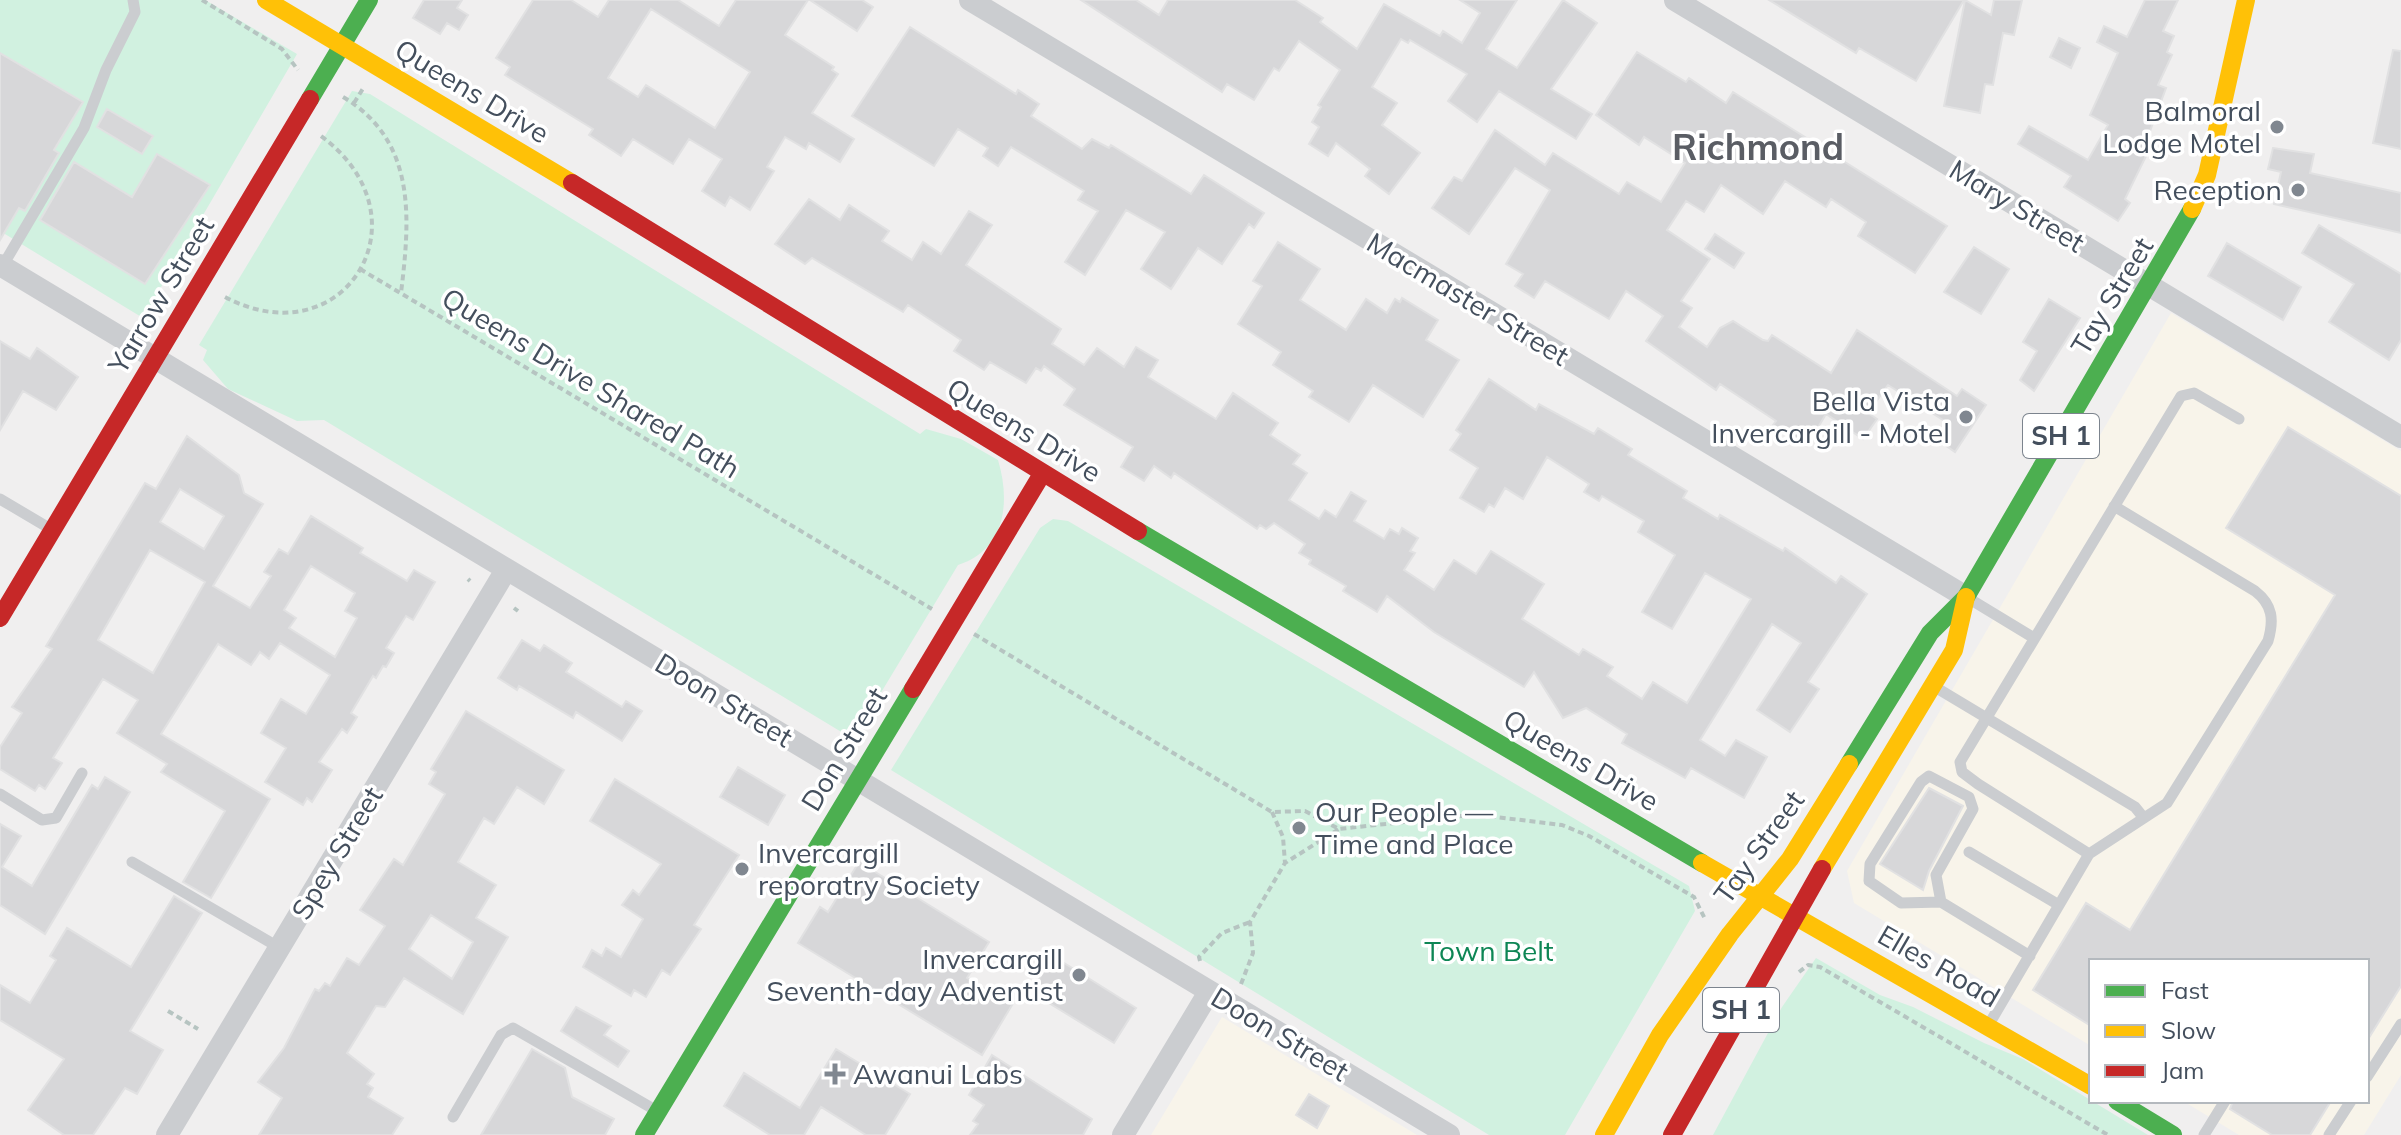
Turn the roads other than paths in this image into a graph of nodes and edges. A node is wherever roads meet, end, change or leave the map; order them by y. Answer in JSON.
{"nodes":[{"id":1,"x":133,"y":0,"type":"edge"},
{"id":2,"x":266,"y":0,"type":"edge"},
{"id":3,"x":369,"y":0,"type":"edge"},
{"id":4,"x":970,"y":0,"type":"edge"},
{"id":5,"x":1675,"y":0,"type":"edge"},
{"id":6,"x":2246,"y":0,"type":"edge"},
{"id":7,"x":342,"y":46,"type":"junction"},
{"id":8,"x":1,"y":266,"type":"edge"},
{"id":9,"x":2150,"y":286,"type":"junction"},
{"id":10,"x":155,"y":359,"type":"junction"},
{"id":11,"x":2239,"y":419,"type":"dead end"},
{"id":12,"x":2401,"y":437,"type":"edge"},
{"id":13,"x":1042,"y":474,"type":"junction"},
{"id":14,"x":0,"y":499,"type":"edge"},
{"id":15,"x":2114,"y":506,"type":"junction"},
{"id":16,"x":53,"y":530,"type":"junction"},
{"id":17,"x":506,"y":570,"type":"junction"},
{"id":18,"x":1966,"y":597,"type":"junction"},
{"id":19,"x":0,"y":618,"type":"edge"},
{"id":20,"x":2034,"y":638,"type":"junction"},
{"id":21,"x":1932,"y":686,"type":"junction"},
{"id":22,"x":1986,"y":718,"type":"junction"},
{"id":23,"x":82,"y":773,"type":"dead end"},
{"id":24,"x":858,"y":780,"type":"junction"},
{"id":25,"x":1978,"y":784,"type":"junction"},
{"id":26,"x":0,"y":794,"type":"edge"},
{"id":27,"x":1964,"y":794,"type":"junction"},
{"id":28,"x":2143,"y":817,"type":"junction"},
{"id":29,"x":1969,"y":852,"type":"dead end"},
{"id":30,"x":2089,"y":854,"type":"junction"},
{"id":31,"x":132,"y":862,"type":"dead end"},
{"id":32,"x":1760,"y":896,"type":"junction"},
{"id":33,"x":1941,"y":902,"type":"junction"},
{"id":34,"x":2059,"y":905,"type":"junction"},
{"id":35,"x":1794,"y":915,"type":"junction"},
{"id":36,"x":280,"y":948,"type":"junction"},
{"id":37,"x":2030,"y":956,"type":"junction"},
{"id":38,"x":1209,"y":992,"type":"junction"},
{"id":39,"x":2401,"y":1024,"type":"edge"},
{"id":40,"x":1988,"y":1026,"type":"junction"},
{"id":41,"x":2369,"y":1074,"type":"edge"},
{"id":42,"x":2089,"y":1085,"type":"edge"},
{"id":43,"x":2120,"y":1103,"type":"edge"},
{"id":44,"x":2224,"y":1103,"type":"edge"},
{"id":45,"x":2350,"y":1103,"type":"edge"},
{"id":46,"x":658,"y":1112,"type":"junction"},
{"id":47,"x":453,"y":1117,"type":"dead end"},
{"id":48,"x":167,"y":1135,"type":"edge"},
{"id":49,"x":644,"y":1135,"type":"edge"},
{"id":50,"x":1123,"y":1135,"type":"edge"},
{"id":51,"x":1449,"y":1135,"type":"edge"},
{"id":52,"x":1604,"y":1135,"type":"edge"},
{"id":53,"x":1672,"y":1135,"type":"edge"},
{"id":54,"x":2173,"y":1135,"type":"edge"},
{"id":55,"x":2204,"y":1135,"type":"edge"},
{"id":56,"x":2329,"y":1135,"type":"edge"}],
"edges":[{"from":1,"to":8,"type":"lane"},
{"from":2,"to":7,"type":"main road","name":"Queens Drive"},
{"from":3,"to":7,"type":"main road","name":"Yarrow Street"},
{"from":4,"to":18,"type":"street","name":"Macmaster Street"},
{"from":5,"to":9,"type":"street","name":"Mary Street"},
{"from":6,"to":9,"type":"main road","name":"Tay Street","number":"SH 1"},
{"from":7,"to":10,"type":"main road","name":"Yarrow Street"},
{"from":7,"to":13,"type":"main road","name":"Queens Drive"},
{"from":8,"to":10,"type":"street","name":"Doon Street"},
{"from":9,"to":12,"type":"street","name":"Mary Street"},
{"from":9,"to":18,"type":"main road","name":"Tay Street","number":"SH 1"},
{"from":10,"to":16,"type":"main road","name":"Yarrow Street"},
{"from":10,"to":17,"type":"street","name":"Doon Street"},
{"from":11,"to":15,"type":"lane"},
{"from":13,"to":24,"type":"main road","name":"Don Street"},
{"from":13,"to":32,"type":"main road","name":"Queens Drive"},
{"from":14,"to":16,"type":"lane"},
{"from":15,"to":20,"type":"lane"},
{"from":15,"to":28,"type":"lane"},
{"from":16,"to":19,"type":"main road","name":"Yarrow Street"},
{"from":17,"to":24,"type":"street","name":"Doon Street"},
{"from":17,"to":36,"type":"street","name":"Spey Street"},
{"from":18,"to":20,"type":"lane"},
{"from":18,"to":21,"type":"main road","name":"Tay Street","number":"SH 1"},
{"from":18,"to":32,"type":"main road","name":"Tay Street","number":"SH 1"},
{"from":20,"to":22,"type":"lane"},
{"from":21,"to":22,"type":"lane"},
{"from":21,"to":35,"type":"main road","name":"Tay Street","number":"SH 1"},
{"from":22,"to":25,"type":"lane"},
{"from":22,"to":28,"type":"lane"},
{"from":23,"to":26,"type":"lane"},
{"from":24,"to":38,"type":"street","name":"Doon Street"},
{"from":24,"to":46,"type":"main road","name":"Don Street"},
{"from":25,"to":27,"type":"lane"},
{"from":25,"to":30,"type":"lane"},
{"from":27,"to":33,"type":"lane"},
{"from":27,"to":33,"type":"lane"},
{"from":28,"to":30,"type":"lane"},
{"from":29,"to":34,"type":"lane"},
{"from":30,"to":34,"type":"lane"},
{"from":31,"to":36,"type":"lane"},
{"from":32,"to":35,"type":"main road","name":"Elles Road"},
{"from":32,"to":52,"type":"main road","name":"Tay Street","number":"SH 1"},
{"from":33,"to":37,"type":"lane"},
{"from":34,"to":37,"type":"lane"},
{"from":35,"to":40,"type":"main road","name":"Elles Road"},
{"from":35,"to":53,"type":"main road","name":"Tay Street","number":"SH 1"},
{"from":36,"to":48,"type":"street","name":"Spey Street"},
{"from":37,"to":40,"type":"lane"},
{"from":38,"to":50,"type":"street"},
{"from":38,"to":51,"type":"street","name":"Doon Street"},
{"from":39,"to":41,"type":"lane"},
{"from":40,"to":42,"type":"main road","name":"Elles Road"},
{"from":43,"to":54,"type":"main road"},
{"from":44,"to":55,"type":"lane"},
{"from":45,"to":56,"type":"lane"},
{"from":46,"to":47,"type":"lane"},
{"from":46,"to":49,"type":"main road","name":"Don Street"}]}
